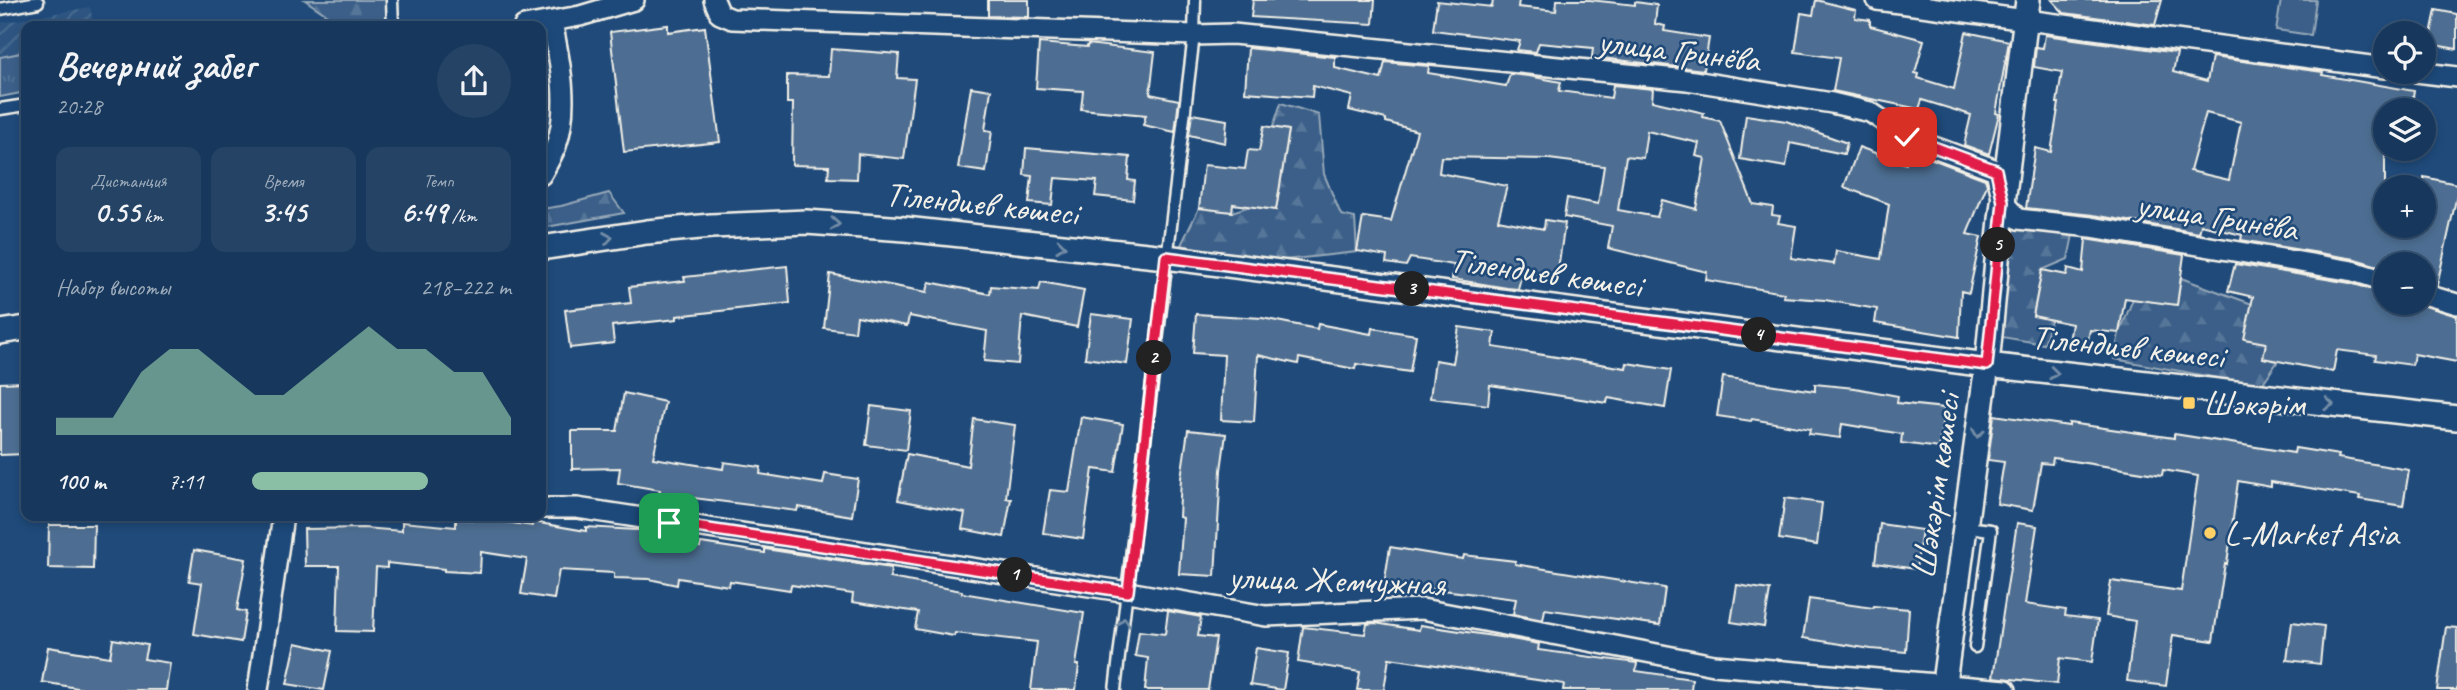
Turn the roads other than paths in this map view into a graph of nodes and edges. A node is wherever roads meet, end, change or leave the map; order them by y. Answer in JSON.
{"nodes":[{"id":1,"x":392,"y":0,"type":"edge"},
{"id":2,"x":634,"y":0,"type":"edge"},
{"id":3,"x":714,"y":0,"type":"edge"},
{"id":4,"x":1195,"y":0,"type":"edge"},
{"id":5,"x":1877,"y":0,"type":"edge"},
{"id":6,"x":38,"y":2,"type":"dead end"},
{"id":7,"x":0,"y":9,"type":"edge"},
{"id":8,"x":2027,"y":10,"type":"edge"},
{"id":9,"x":393,"y":21,"type":"edge"},
{"id":10,"x":552,"y":22,"type":"junction"},
{"id":11,"x":546,"y":23,"type":"edge"},
{"id":12,"x":1194,"y":35,"type":"junction"},
{"id":13,"x":2373,"y":66,"type":"edge"},
{"id":14,"x":2436,"y":74,"type":"edge"},
{"id":15,"x":2457,"y":77,"type":"edge"},
{"id":16,"x":21,"y":106,"type":"edge"},
{"id":17,"x":0,"y":109,"type":"edge"},
{"id":18,"x":546,"y":165,"type":"edge"},
{"id":19,"x":2003,"y":202,"type":"junction"},
{"id":20,"x":546,"y":247,"type":"edge"},
{"id":21,"x":1166,"y":257,"type":"junction"},
{"id":22,"x":2373,"y":277,"type":"edge"},
{"id":23,"x":2436,"y":298,"type":"edge"},
{"id":24,"x":2457,"y":304,"type":"edge"},
{"id":25,"x":21,"y":329,"type":"edge"},
{"id":26,"x":0,"y":332,"type":"edge"},
{"id":27,"x":1987,"y":365,"type":"junction"},
{"id":28,"x":2457,"y":418,"type":"edge"},
{"id":29,"x":546,"y":508,"type":"edge"},
{"id":30,"x":282,"y":521,"type":"edge"},
{"id":31,"x":1965,"y":527,"type":"junction"},
{"id":32,"x":1128,"y":592,"type":"junction"},
{"id":33,"x":1975,"y":647,"type":"dead end"},
{"id":34,"x":1943,"y":687,"type":"edge"},
{"id":35,"x":258,"y":690,"type":"edge"},
{"id":36,"x":1115,"y":690,"type":"edge"},
{"id":37,"x":2007,"y":690,"type":"edge"}],
"edges":[{"from":1,"to":9,"type":"lane"},
{"from":2,"to":10,"type":"street"},
{"from":3,"to":12,"type":"street","name":"улица Гринёва"},
{"from":4,"to":12,"type":"lane"},
{"from":5,"to":8,"type":"street"},
{"from":6,"to":7,"type":"lane"},
{"from":8,"to":13,"type":"street"},
{"from":8,"to":19,"type":"street","name":"Шәкәрім көшесі"},
{"from":10,"to":11,"type":"street"},
{"from":10,"to":18,"type":"street"},
{"from":12,"to":19,"type":"street","name":"улица Гринёва"},
{"from":12,"to":21,"type":"lane"},
{"from":14,"to":15,"type":"street"},
{"from":16,"to":17,"type":"lane"},
{"from":19,"to":22,"type":"street","name":"улица Гринёва"},
{"from":19,"to":27,"type":"street","name":"Шәкәрім көшесі"},
{"from":20,"to":21,"type":"street","name":"Тілендиев көшесі","one_way":true},
{"from":21,"to":27,"type":"street","name":"Тілендиев көшесі"},
{"from":21,"to":32,"type":"lane"},
{"from":23,"to":24,"type":"street"},
{"from":25,"to":26,"type":"street"},
{"from":27,"to":28,"type":"street","name":"Тілендиев көшесі","one_way":true},
{"from":27,"to":31,"type":"street","name":"Шәкәрім көшесі","one_way":true},
{"from":29,"to":32,"type":"street","name":"улица Жемчужная"},
{"from":30,"to":35,"type":"street"},
{"from":31,"to":33,"type":"lane"},
{"from":31,"to":34,"type":"street","name":"Шәкәрім көшесі"},
{"from":32,"to":34,"type":"street","name":"улица Жемчужная"},
{"from":36,"to":32,"type":"lane","one_way":true},
{"from":34,"to":37,"type":"street","name":"улица Жемчужная"}]}
